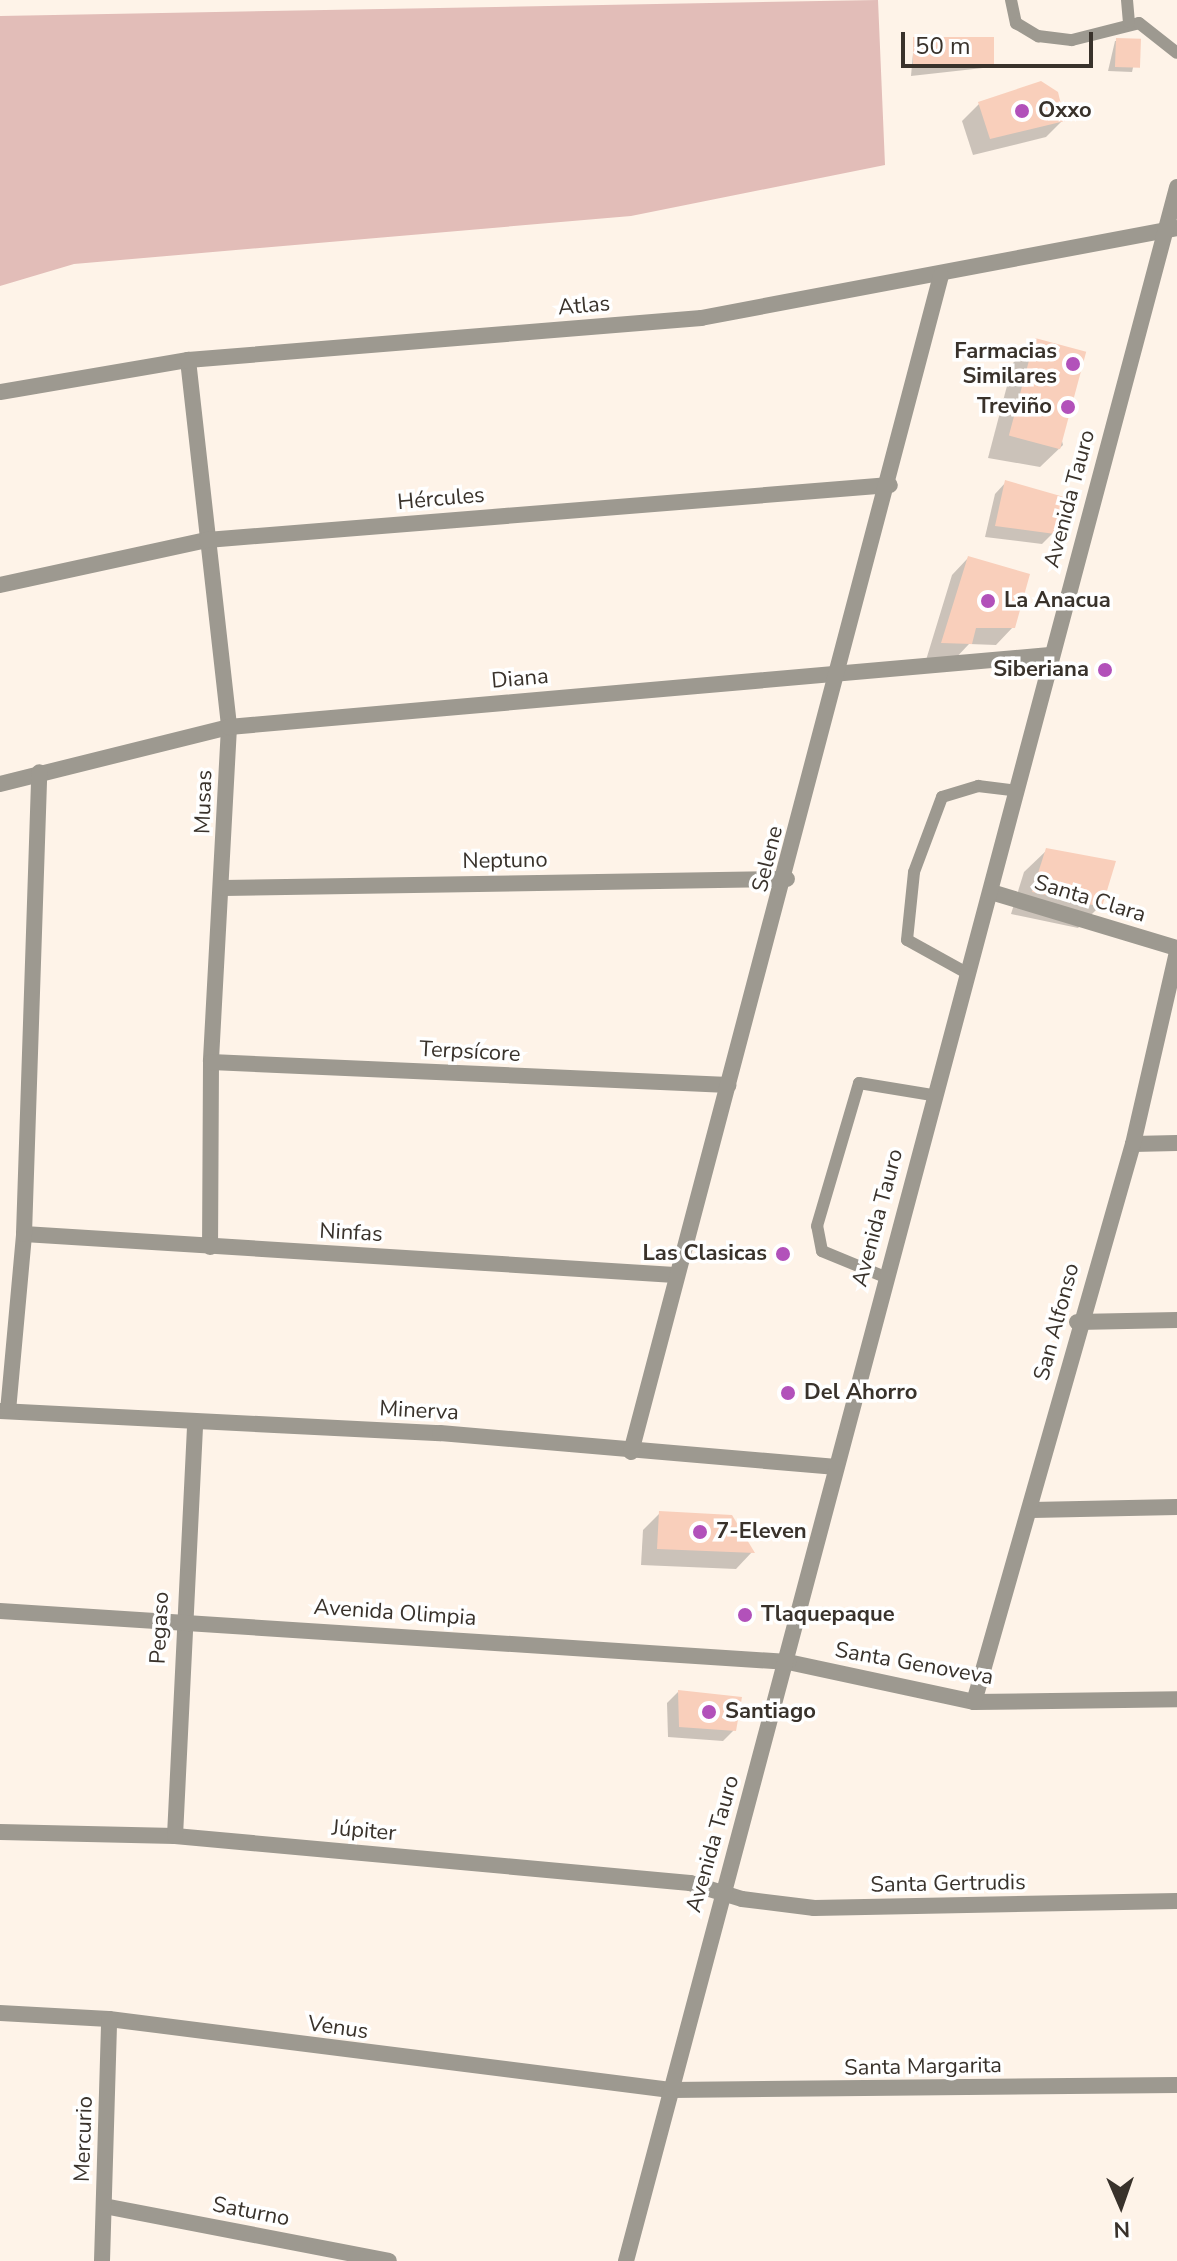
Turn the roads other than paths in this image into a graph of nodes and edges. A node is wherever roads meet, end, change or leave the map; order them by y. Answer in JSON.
{"nodes":[{"id":1,"x":1011,"y":0,"type":"edge"},
{"id":2,"x":1127,"y":0,"type":"edge"},
{"id":3,"x":1129,"y":22,"type":"junction"},
{"id":4,"x":1177,"y":53,"type":"edge"},
{"id":5,"x":1177,"y":187,"type":"edge"},
{"id":6,"x":1172,"y":228,"type":"edge"},
{"id":7,"x":941,"y":275,"type":"junction"},
{"id":8,"x":188,"y":360,"type":"junction"},
{"id":9,"x":0,"y":392,"type":"edge"},
{"id":10,"x":890,"y":485,"type":"junction"},
{"id":11,"x":207,"y":540,"type":"junction"},
{"id":12,"x":0,"y":585,"type":"edge"},
{"id":13,"x":1050,"y":655,"type":"junction"},
{"id":14,"x":836,"y":673,"type":"junction"},
{"id":15,"x":229,"y":727,"type":"junction"},
{"id":16,"x":39,"y":772,"type":"junction"},
{"id":17,"x":0,"y":784,"type":"edge"},
{"id":18,"x":1016,"y":791,"type":"junction"},
{"id":19,"x":787,"y":879,"type":"junction"},
{"id":20,"x":224,"y":888,"type":"junction"},
{"id":21,"x":991,"y":892,"type":"junction"},
{"id":22,"x":1177,"y":950,"type":"edge"},
{"id":23,"x":965,"y":972,"type":"junction"},
{"id":24,"x":211,"y":1062,"type":"junction"},
{"id":25,"x":728,"y":1085,"type":"junction"},
{"id":26,"x":932,"y":1095,"type":"junction"},
{"id":27,"x":1177,"y":1143,"type":"edge"},
{"id":28,"x":1133,"y":1144,"type":"junction"},
{"id":29,"x":24,"y":1234,"type":"junction"},
{"id":30,"x":210,"y":1247,"type":"junction"},
{"id":31,"x":675,"y":1275,"type":"junction"},
{"id":32,"x":885,"y":1277,"type":"junction"},
{"id":33,"x":1177,"y":1320,"type":"edge"},
{"id":34,"x":1077,"y":1322,"type":"junction"},
{"id":35,"x":4,"y":1411,"type":"edge"},
{"id":36,"x":195,"y":1422,"type":"junction"},
{"id":37,"x":631,"y":1452,"type":"junction"},
{"id":38,"x":834,"y":1467,"type":"junction"},
{"id":39,"x":1177,"y":1507,"type":"edge"},
{"id":40,"x":1032,"y":1510,"type":"junction"},
{"id":41,"x":0,"y":1611,"type":"edge"},
{"id":42,"x":182,"y":1621,"type":"junction"},
{"id":43,"x":788,"y":1662,"type":"junction"},
{"id":44,"x":1177,"y":1699,"type":"edge"},
{"id":45,"x":974,"y":1702,"type":"junction"},
{"id":46,"x":0,"y":1832,"type":"edge"},
{"id":47,"x":175,"y":1836,"type":"junction"},
{"id":48,"x":721,"y":1893,"type":"junction"},
{"id":49,"x":1177,"y":1901,"type":"edge"},
{"id":50,"x":0,"y":2013,"type":"edge"},
{"id":51,"x":109,"y":2019,"type":"junction"},
{"id":52,"x":1177,"y":2085,"type":"edge"},
{"id":53,"x":671,"y":2090,"type":"junction"},
{"id":54,"x":104,"y":2206,"type":"junction"},
{"id":55,"x":102,"y":2261,"type":"edge"},
{"id":56,"x":389,"y":2261,"type":"edge"},
{"id":57,"x":626,"y":2261,"type":"edge"}],
"edges":[{"from":1,"to":3,"type":"lane"},
{"from":2,"to":3,"type":"lane"},
{"from":3,"to":4,"type":"lane"},
{"from":5,"to":6,"type":"street","name":"Avenida Tauro"},
{"from":6,"to":7,"type":"street","name":"Atlas"},
{"from":6,"to":13,"type":"street","name":"Avenida Tauro"},
{"from":7,"to":8,"type":"street","name":"Atlas"},
{"from":7,"to":10,"type":"street","name":"Selene"},
{"from":8,"to":9,"type":"street","name":"Atlas"},
{"from":8,"to":11,"type":"street","name":"Musas"},
{"from":10,"to":11,"type":"street","name":"Hércules"},
{"from":10,"to":14,"type":"street","name":"Selene"},
{"from":11,"to":12,"type":"street","name":"Hércules"},
{"from":11,"to":15,"type":"street","name":"Musas"},
{"from":13,"to":14,"type":"street","name":"Diana"},
{"from":13,"to":18,"type":"street","name":"Avenida Tauro"},
{"from":14,"to":15,"type":"street","name":"Diana"},
{"from":14,"to":19,"type":"street","name":"Selene"},
{"from":15,"to":16,"type":"street","name":"Diana"},
{"from":15,"to":20,"type":"street","name":"Musas"},
{"from":16,"to":17,"type":"street","name":"Diana"},
{"from":16,"to":29,"type":"street"},
{"from":18,"to":21,"type":"street","name":"Avenida Tauro"},
{"from":18,"to":23,"type":"lane"},
{"from":19,"to":20,"type":"street","name":"Neptuno"},
{"from":19,"to":25,"type":"street","name":"Selene"},
{"from":20,"to":24,"type":"street","name":"Musas"},
{"from":21,"to":22,"type":"street","name":"Santa Clara"},
{"from":21,"to":23,"type":"street","name":"Avenida Tauro"},
{"from":22,"to":28,"type":"street","name":"San Alfonso"},
{"from":23,"to":26,"type":"street","name":"Avenida Tauro"},
{"from":24,"to":25,"type":"street","name":"Terpsícore"},
{"from":24,"to":30,"type":"street","name":"Musas"},
{"from":25,"to":31,"type":"street","name":"Selene"},
{"from":26,"to":32,"type":"street","name":"Avenida Tauro"},
{"from":26,"to":32,"type":"lane"},
{"from":27,"to":28,"type":"street"},
{"from":28,"to":34,"type":"street","name":"San Alfonso"},
{"from":29,"to":30,"type":"street","name":"Ninfas"},
{"from":29,"to":35,"type":"street"},
{"from":30,"to":31,"type":"street","name":"Ninfas"},
{"from":31,"to":37,"type":"street","name":"Selene"},
{"from":32,"to":38,"type":"street","name":"Avenida Tauro"},
{"from":33,"to":34,"type":"street"},
{"from":34,"to":40,"type":"street","name":"San Alfonso"},
{"from":35,"to":36,"type":"street","name":"Minerva"},
{"from":36,"to":37,"type":"street","name":"Minerva"},
{"from":36,"to":42,"type":"street","name":"Pegaso"},
{"from":37,"to":38,"type":"street","name":"Minerva"},
{"from":38,"to":43,"type":"street","name":"Avenida Tauro"},
{"from":39,"to":40,"type":"street"},
{"from":40,"to":45,"type":"street","name":"San Alfonso"},
{"from":41,"to":42,"type":"street","name":"Avenida Olimpia"},
{"from":42,"to":43,"type":"street","name":"Avenida Olimpia"},
{"from":42,"to":47,"type":"street","name":"Pegaso"},
{"from":43,"to":45,"type":"street","name":"Santa Genoveva"},
{"from":43,"to":48,"type":"street","name":"Avenida Tauro"},
{"from":44,"to":45,"type":"street","name":"Santa Genoveva"},
{"from":46,"to":47,"type":"street","name":"Júpiter"},
{"from":47,"to":48,"type":"street","name":"Júpiter"},
{"from":48,"to":49,"type":"street","name":"Santa Gertrudis"},
{"from":48,"to":53,"type":"street","name":"Avenida Tauro"},
{"from":50,"to":51,"type":"street","name":"Venus"},
{"from":51,"to":53,"type":"street","name":"Venus"},
{"from":51,"to":54,"type":"street","name":"Mercurio"},
{"from":52,"to":53,"type":"street","name":"Santa Margarita"},
{"from":53,"to":57,"type":"street","name":"Avenida Tauro"},
{"from":54,"to":55,"type":"street","name":"Mercurio"},
{"from":54,"to":56,"type":"street","name":"Saturno"}]}
